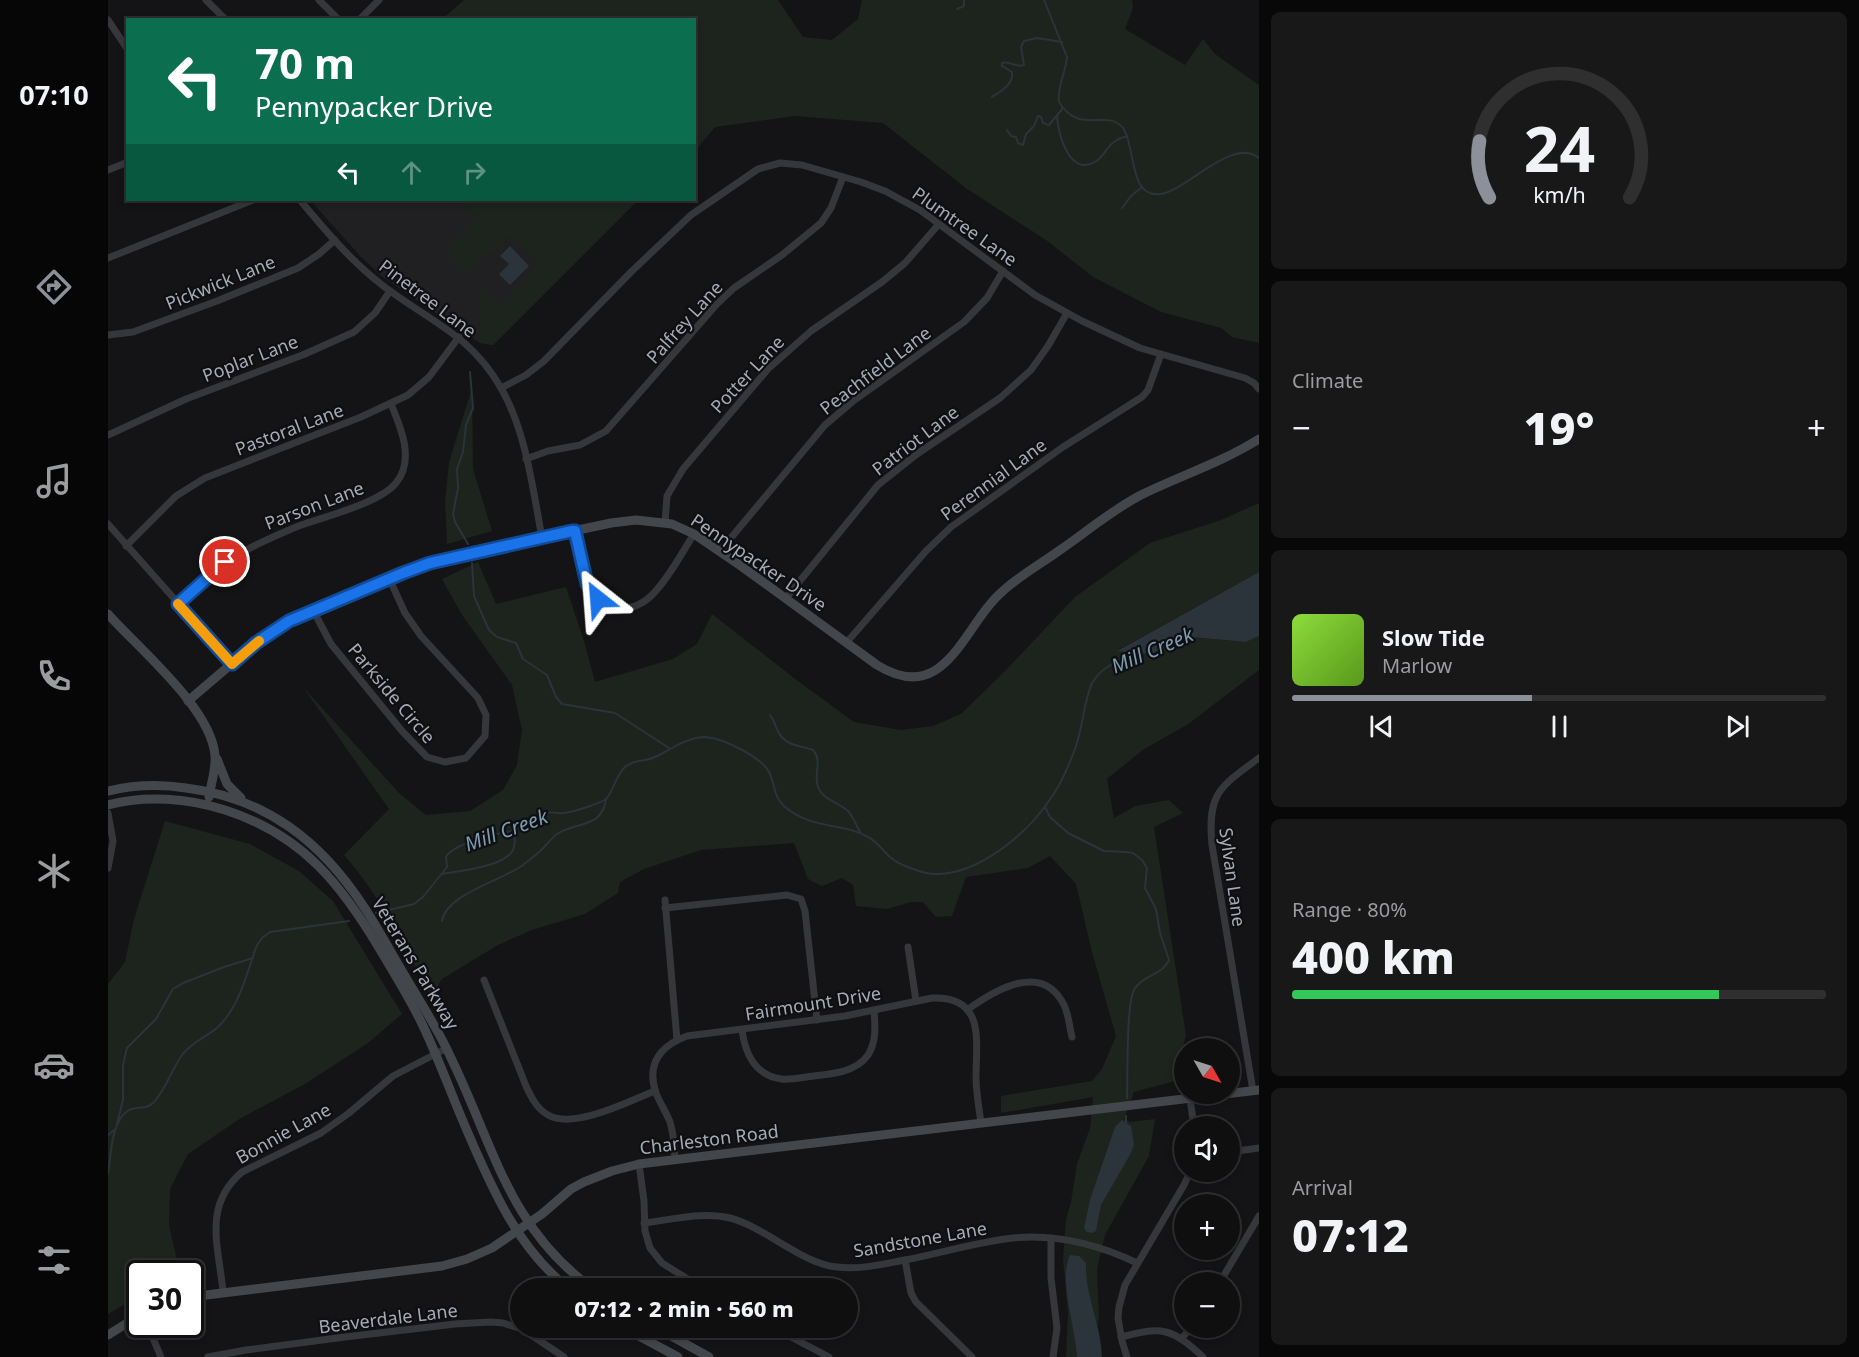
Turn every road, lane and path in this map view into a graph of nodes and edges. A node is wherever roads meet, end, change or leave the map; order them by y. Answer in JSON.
{"nodes":[{"id":1,"x":206,"y":0,"type":"edge"},
{"id":2,"x":319,"y":0,"type":"edge"},
{"id":3,"x":379,"y":0,"type":"edge"},
{"id":4,"x":224,"y":18,"type":"edge"},
{"id":5,"x":337,"y":18,"type":"edge"},
{"id":6,"x":361,"y":18,"type":"edge"},
{"id":7,"x":108,"y":20,"type":"edge"},
{"id":8,"x":126,"y":47,"type":"edge"},
{"id":9,"x":126,"y":163,"type":"edge"},
{"id":10,"x":108,"y":170,"type":"edge"},
{"id":11,"x":843,"y":177,"type":"junction"},
{"id":12,"x":250,"y":201,"type":"edge"},
{"id":13,"x":301,"y":201,"type":"edge"},
{"id":14,"x":939,"y":224,"type":"junction"},
{"id":15,"x":335,"y":240,"type":"junction"},
{"id":16,"x":108,"y":258,"type":"edge"},
{"id":17,"x":1003,"y":270,"type":"junction"},
{"id":18,"x":390,"y":291,"type":"junction"},
{"id":19,"x":1067,"y":313,"type":"junction"},
{"id":20,"x":108,"y":335,"type":"edge"},
{"id":21,"x":459,"y":337,"type":"junction"},
{"id":22,"x":1161,"y":354,"type":"junction"},
{"id":23,"x":501,"y":388,"type":"junction"},
{"id":24,"x":1259,"y":389,"type":"edge"},
{"id":25,"x":391,"y":404,"type":"junction"},
{"id":26,"x":108,"y":435,"type":"edge"},
{"id":27,"x":1259,"y":439,"type":"edge"},
{"id":28,"x":526,"y":459,"type":"junction"},
{"id":29,"x":665,"y":523,"type":"junction"},
{"id":30,"x":108,"y":524,"type":"edge"},
{"id":31,"x":575,"y":531,"type":"junction"},
{"id":32,"x":694,"y":534,"type":"junction"},
{"id":33,"x":542,"y":538,"type":"junction"},
{"id":34,"x":126,"y":546,"type":"junction"},
{"id":35,"x":720,"y":551,"type":"junction"},
{"id":36,"x":388,"y":579,"type":"junction"},
{"id":37,"x":786,"y":598,"type":"junction"},
{"id":38,"x":178,"y":604,"type":"junction"},
{"id":39,"x":313,"y":610,"type":"junction"},
{"id":40,"x":108,"y":614,"type":"edge"},
{"id":41,"x":847,"y":642,"type":"junction"},
{"id":42,"x":232,"y":664,"type":"junction"},
{"id":43,"x":188,"y":701,"type":"junction"},
{"id":44,"x":215,"y":754,"type":"junction"},
{"id":45,"x":1259,"y":758,"type":"edge"},
{"id":46,"x":108,"y":791,"type":"edge"},
{"id":47,"x":210,"y":791,"type":"junction"},
{"id":48,"x":108,"y":805,"type":"edge"},
{"id":49,"x":208,"y":805,"type":"junction"},
{"id":50,"x":250,"y":805,"type":"junction"},
{"id":51,"x":108,"y":813,"type":"edge"},
{"id":52,"x":108,"y":868,"type":"edge"},
{"id":53,"x":908,"y":947,"type":"dead end"},
{"id":54,"x":484,"y":980,"type":"dead end"},
{"id":55,"x":916,"y":1000,"type":"junction"},
{"id":56,"x":874,"y":1010,"type":"junction"},
{"id":57,"x":967,"y":1010,"type":"junction"},
{"id":58,"x":817,"y":1020,"type":"junction"},
{"id":59,"x":742,"y":1030,"type":"junction"},
{"id":60,"x":1072,"y":1037,"type":"dead end"},
{"id":61,"x":677,"y":1040,"type":"junction"},
{"id":62,"x":447,"y":1048,"type":"junction"},
{"id":63,"x":435,"y":1053,"type":"junction"},
{"id":64,"x":655,"y":1091,"type":"junction"},
{"id":65,"x":1256,"y":1091,"type":"edge"},
{"id":66,"x":1240,"y":1093,"type":"edge"},
{"id":67,"x":1174,"y":1101,"type":"edge"},
{"id":68,"x":981,"y":1123,"type":"junction"},
{"id":69,"x":1259,"y":1148,"type":"edge"},
{"id":70,"x":1240,"y":1151,"type":"edge"},
{"id":71,"x":675,"y":1159,"type":"junction"},
{"id":72,"x":639,"y":1164,"type":"junction"},
{"id":73,"x":1185,"y":1182,"type":"edge"},
{"id":74,"x":1259,"y":1216,"type":"edge"},
{"id":75,"x":529,"y":1222,"type":"junction"},
{"id":76,"x":644,"y":1223,"type":"junction"},
{"id":77,"x":517,"y":1231,"type":"junction"},
{"id":78,"x":1051,"y":1238,"type":"junction"},
{"id":79,"x":905,"y":1260,"type":"junction"},
{"id":80,"x":1137,"y":1263,"type":"junction"},
{"id":81,"x":1226,"y":1272,"type":"edge"},
{"id":82,"x":558,"y":1278,"type":"edge"},
{"id":83,"x":580,"y":1278,"type":"edge"},
{"id":84,"x":685,"y":1278,"type":"edge"},
{"id":85,"x":223,"y":1292,"type":"junction"},
{"id":86,"x":204,"y":1295,"type":"edge"},
{"id":87,"x":126,"y":1324,"type":"edge"},
{"id":88,"x":108,"y":1335,"type":"edge"},
{"id":89,"x":1121,"y":1337,"type":"junction"},
{"id":90,"x":153,"y":1338,"type":"edge"},
{"id":91,"x":643,"y":1338,"type":"edge"},
{"id":92,"x":675,"y":1338,"type":"edge"},
{"id":93,"x":793,"y":1338,"type":"edge"},
{"id":94,"x":1181,"y":1339,"type":"joint"},
{"id":95,"x":554,"y":1355,"type":"edge"},
{"id":96,"x":161,"y":1357,"type":"edge"},
{"id":97,"x":207,"y":1357,"type":"edge"},
{"id":98,"x":564,"y":1357,"type":"edge"},
{"id":99,"x":678,"y":1357,"type":"edge"},
{"id":100,"x":709,"y":1357,"type":"edge"},
{"id":101,"x":830,"y":1357,"type":"edge"},
{"id":102,"x":972,"y":1357,"type":"edge"},
{"id":103,"x":1053,"y":1357,"type":"edge"},
{"id":104,"x":1127,"y":1357,"type":"edge"},
{"id":105,"x":1203,"y":1357,"type":"edge"}],
"edges":[{"from":1,"to":4,"type":"street"},
{"from":2,"to":5,"type":"street"},
{"from":3,"to":6,"type":"street"},
{"from":7,"to":8,"type":"street"},
{"from":9,"to":10,"type":"street"},
{"from":11,"to":14,"type":"street","name":"Plumtree Lane"},
{"from":11,"to":23,"type":"street","name":"Plumtree Lane"},
{"from":11,"to":28,"type":"street","name":"Palfrey Lane"},
{"from":12,"to":16,"type":"street"},
{"from":13,"to":15,"type":"street","name":"Pinetree Lane"},
{"from":14,"to":17,"type":"street","name":"Plumtree Lane"},
{"from":14,"to":29,"type":"street","name":"Potter Lane"},
{"from":15,"to":18,"type":"street","name":"Pinetree Lane"},
{"from":15,"to":20,"type":"street","name":"Pickwick Lane"},
{"from":17,"to":19,"type":"street","name":"Plumtree Lane"},
{"from":17,"to":35,"type":"street","name":"Peachfield Lane"},
{"from":18,"to":21,"type":"street","name":"Pinetree Lane"},
{"from":18,"to":26,"type":"street","name":"Poplar Lane"},
{"from":19,"to":22,"type":"street","name":"Plumtree Lane"},
{"from":19,"to":37,"type":"street","name":"Patriot Lane"},
{"from":21,"to":23,"type":"street","name":"Pinetree Lane"},
{"from":21,"to":25,"type":"street","name":"Pastoral Lane"},
{"from":22,"to":24,"type":"street","name":"Plumtree Lane"},
{"from":22,"to":41,"type":"street","name":"Perennial Lane"},
{"from":23,"to":28,"type":"street","name":"Pinetree Lane"},
{"from":25,"to":34,"type":"street","name":"Pastoral Lane"},
{"from":25,"to":38,"type":"street","name":"Parson Lane"},
{"from":27,"to":41,"type":"street","name":"Pennypacker Drive"},
{"from":28,"to":33,"type":"street","name":"Pinetree Lane"},
{"from":29,"to":31,"type":"street","name":"Pennypacker Drive"},
{"from":29,"to":32,"type":"street","name":"Pennypacker Drive"},
{"from":30,"to":34,"type":"street"},
{"from":31,"to":32,"type":"street"},
{"from":31,"to":33,"type":"street","name":"Pennypacker Drive"},
{"from":32,"to":35,"type":"street","name":"Pennypacker Drive"},
{"from":33,"to":36,"type":"street","name":"Pennypacker Drive"},
{"from":34,"to":38,"type":"street"},
{"from":35,"to":37,"type":"street","name":"Pennypacker Drive"},
{"from":36,"to":39,"type":"street","name":"Pennypacker Drive"},
{"from":36,"to":39,"type":"street","name":"Parkside Circle"},
{"from":37,"to":41,"type":"street","name":"Pennypacker Drive"},
{"from":38,"to":42,"type":"street"},
{"from":39,"to":42,"type":"street","name":"Pennypacker Drive"},
{"from":40,"to":43,"type":"street"},
{"from":42,"to":43,"type":"street","name":"Pennypacker Drive"},
{"from":43,"to":44,"type":"street"},
{"from":44,"to":47,"type":"street"},
{"from":44,"to":50,"type":"street"},
{"from":45,"to":65,"type":"street","name":"Sylvan Lane"},
{"from":46,"to":47,"type":"street","name":"Veterans Parkway"},
{"from":47,"to":49,"type":"street"},
{"from":47,"to":50,"type":"street","name":"Veterans Parkway"},
{"from":48,"to":49,"type":"street","name":"Veterans Parkway"},
{"from":49,"to":63,"type":"street","name":"Veterans Parkway"},
{"from":50,"to":62,"type":"street","name":"Veterans Parkway"},
{"from":51,"to":52,"type":"street"},
{"from":53,"to":55,"type":"street"},
{"from":54,"to":64,"type":"street"},
{"from":55,"to":56,"type":"street","name":"Fairmount Drive"},
{"from":55,"to":57,"type":"street","name":"Fairmount Drive"},
{"from":56,"to":58,"type":"street","name":"Fairmount Drive"},
{"from":56,"to":59,"type":"street"},
{"from":57,"to":60,"type":"street"},
{"from":57,"to":68,"type":"street"},
{"from":58,"to":59,"type":"street","name":"Fairmount Drive"},
{"from":58,"to":61,"type":"street"},
{"from":59,"to":61,"type":"street","name":"Fairmount Drive"},
{"from":61,"to":64,"type":"street"},
{"from":62,"to":63,"type":"street","name":"Bonnie Lane"},
{"from":62,"to":75,"type":"street","name":"Veterans Parkway"},
{"from":63,"to":77,"type":"street","name":"Veterans Parkway"},
{"from":63,"to":85,"type":"street","name":"Bonnie Lane"},
{"from":64,"to":71,"type":"street"},
{"from":65,"to":66,"type":"street","name":"Charleston Road"},
{"from":67,"to":68,"type":"street","name":"Charleston Road"},
{"from":68,"to":71,"type":"street","name":"Charleston Road"},
{"from":69,"to":70,"type":"street"},
{"from":71,"to":72,"type":"street","name":"Charleston Road"},
{"from":72,"to":75,"type":"street","name":"Charleston Road"},
{"from":72,"to":76,"type":"street"},
{"from":73,"to":80,"type":"street"},
{"from":74,"to":81,"type":"street"},
{"from":75,"to":77,"type":"street","name":"Charleston Road"},
{"from":75,"to":83,"type":"street","name":"Veterans Parkway"},
{"from":76,"to":79,"type":"street","name":"Sandstone Lane"},
{"from":76,"to":84,"type":"street"},
{"from":77,"to":82,"type":"street","name":"Veterans Parkway"},
{"from":77,"to":85,"type":"street","name":"Charleston Road"},
{"from":78,"to":79,"type":"street","name":"Sandstone Lane"},
{"from":78,"to":80,"type":"street","name":"Sandstone Lane"},
{"from":78,"to":103,"type":"street"},
{"from":79,"to":102,"type":"street"},
{"from":80,"to":89,"type":"street"},
{"from":85,"to":86,"type":"street","name":"Charleston Road"},
{"from":87,"to":88,"type":"street"},
{"from":89,"to":94,"type":"street"},
{"from":89,"to":104,"type":"street"},
{"from":90,"to":96,"type":"street"},
{"from":91,"to":99,"type":"street"},
{"from":92,"to":100,"type":"street"},
{"from":93,"to":101,"type":"street"},
{"from":94,"to":105,"type":"street"},
{"from":95,"to":97,"type":"street","name":"Beaverdale Lane"},
{"from":95,"to":98,"type":"street","name":"Beaverdale Lane"}]}
